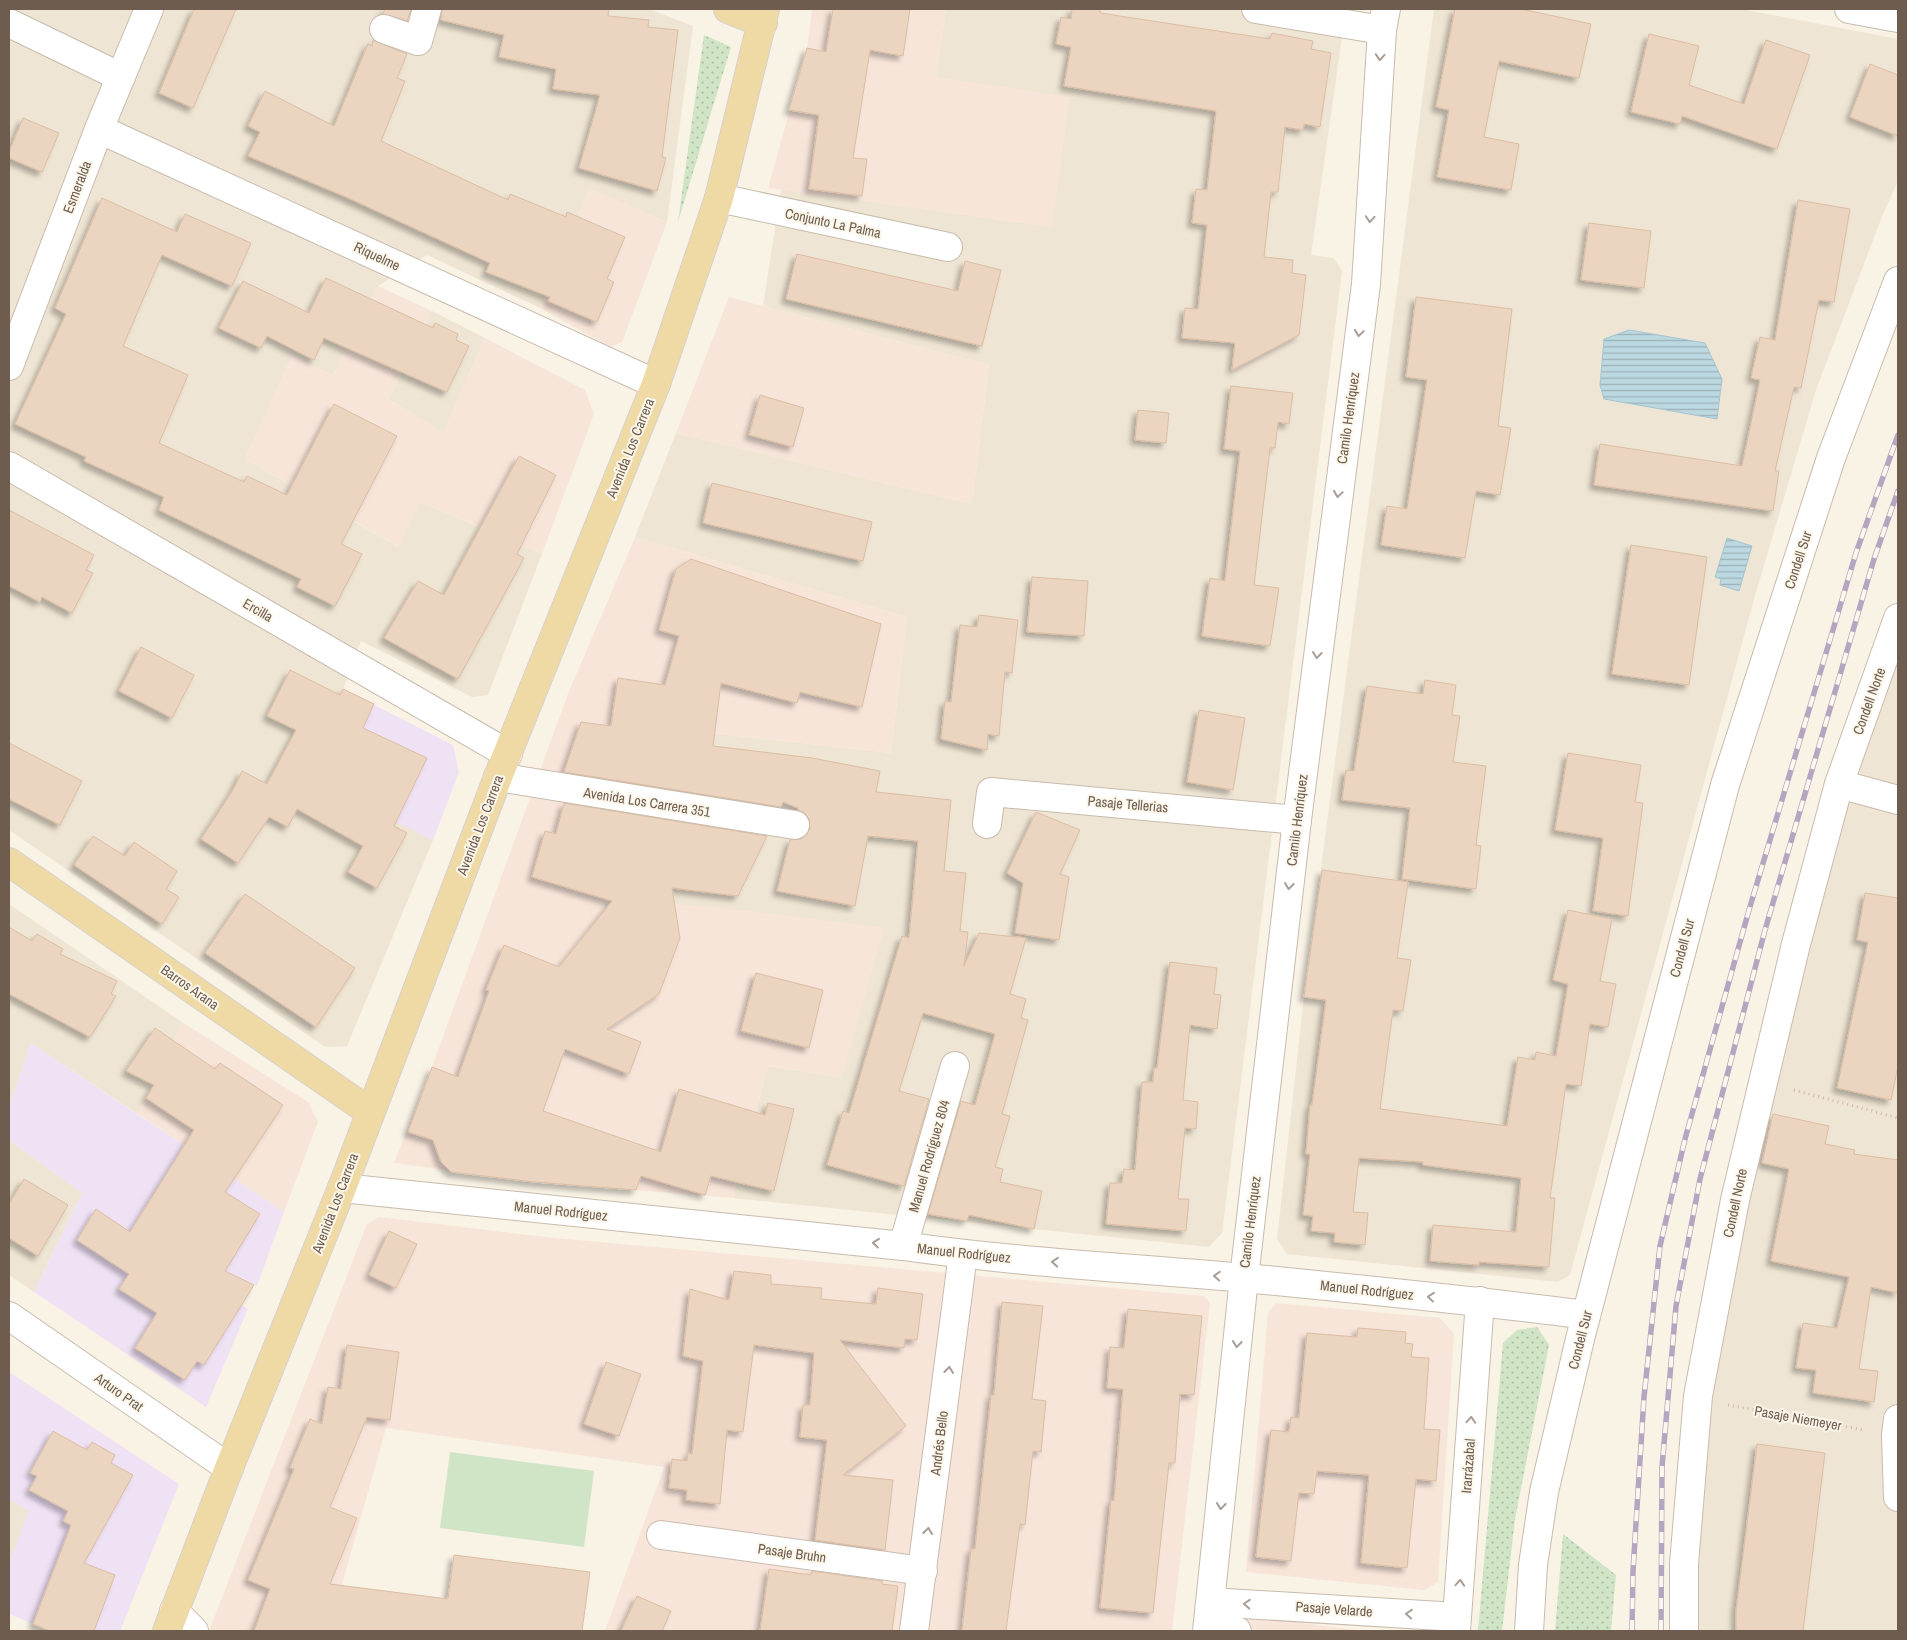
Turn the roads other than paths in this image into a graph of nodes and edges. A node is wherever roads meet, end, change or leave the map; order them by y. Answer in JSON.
{"nodes":[{"id":1,"x":149,"y":9,"type":"edge"},
{"id":2,"x":427,"y":9,"type":"edge"},
{"id":3,"x":728,"y":9,"type":"edge"},
{"id":4,"x":1256,"y":9,"type":"edge"},
{"id":5,"x":1849,"y":9,"type":"edge"},
{"id":6,"x":764,"y":16,"type":"edge"},
{"id":7,"x":1898,"y":18,"type":"edge"},
{"id":8,"x":1384,"y":19,"type":"edge"},
{"id":9,"x":9,"y":24,"type":"edge"},
{"id":10,"x":384,"y":29,"type":"dead end"},
{"id":11,"x":121,"y":77,"type":"junction"},
{"id":12,"x":99,"y":129,"type":"junction"},
{"id":13,"x":719,"y":198,"type":"junction"},
{"id":14,"x":948,"y":247,"type":"dead end"},
{"id":15,"x":1898,"y":281,"type":"edge"},
{"id":16,"x":9,"y":366,"type":"edge"},
{"id":17,"x":656,"y":384,"type":"junction"},
{"id":18,"x":9,"y":466,"type":"edge"},
{"id":19,"x":1898,"y":618,"type":"edge"},
{"id":20,"x":503,"y":765,"type":"junction"},
{"id":21,"x":1840,"y":784,"type":"junction"},
{"id":22,"x":1898,"y":800,"type":"edge"},
{"id":23,"x":1297,"y":820,"type":"junction"},
{"id":24,"x":987,"y":824,"type":"dead end"},
{"id":25,"x":795,"y":826,"type":"dead end"},
{"id":26,"x":9,"y":862,"type":"edge"},
{"id":27,"x":955,"y":1066,"type":"dead end"},
{"id":28,"x":370,"y":1112,"type":"junction"},
{"id":29,"x":342,"y":1188,"type":"junction"},
{"id":30,"x":903,"y":1246,"type":"junction"},
{"id":31,"x":964,"y":1254,"type":"junction"},
{"id":32,"x":1244,"y":1278,"type":"junction"},
{"id":33,"x":1480,"y":1301,"type":"junction"},
{"id":34,"x":1586,"y":1315,"type":"junction"},
{"id":35,"x":9,"y":1316,"type":"edge"},
{"id":36,"x":1897,"y":1430,"type":"edge"},
{"id":37,"x":229,"y":1468,"type":"junction"},
{"id":38,"x":1898,"y":1497,"type":"edge"},
{"id":39,"x":661,"y":1534,"type":"dead end"},
{"id":40,"x":923,"y":1571,"type":"junction"},
{"id":41,"x":1209,"y":1620,"type":"edge"},
{"id":42,"x":171,"y":1621,"type":"edge"},
{"id":43,"x":1457,"y":1624,"type":"edge"},
{"id":44,"x":194,"y":1631,"type":"edge"},
{"id":45,"x":914,"y":1631,"type":"edge"},
{"id":46,"x":1237,"y":1631,"type":"edge"},
{"id":47,"x":1529,"y":1631,"type":"edge"},
{"id":48,"x":1684,"y":1631,"type":"edge"}],
"edges":[{"from":1,"to":11,"type":"street","name":"Esmeralda"},
{"from":2,"to":10,"type":"street"},
{"from":3,"to":6,"type":"main road"},
{"from":4,"to":8,"type":"street"},
{"from":5,"to":7,"type":"street"},
{"from":6,"to":13,"type":"main road","name":"Avenida Los Carrera"},
{"from":8,"to":23,"type":"street","name":"Camilo Henríquez","one_way":true},
{"from":9,"to":11,"type":"street"},
{"from":11,"to":12,"type":"street","name":"Esmeralda"},
{"from":12,"to":16,"type":"street","name":"Esmeralda"},
{"from":12,"to":17,"type":"street","name":"Riquelme"},
{"from":13,"to":14,"type":"street","name":"Conjunto La Palma"},
{"from":13,"to":17,"type":"main road","name":"Avenida Los Carrera"},
{"from":15,"to":34,"type":"street","name":"Condell Sur"},
{"from":17,"to":20,"type":"main road","name":"Avenida Los Carrera"},
{"from":18,"to":20,"type":"street","name":"Ercilla"},
{"from":19,"to":21,"type":"street","name":"Condell Norte"},
{"from":20,"to":25,"type":"street","name":"Avenida Los Carrera 351"},
{"from":20,"to":28,"type":"main road","name":"Avenida Los Carrera"},
{"from":21,"to":22,"type":"street"},
{"from":21,"to":48,"type":"street","name":"Condell Norte"},
{"from":23,"to":24,"type":"street","name":"Pasaje Tellerias"},
{"from":23,"to":32,"type":"street","name":"Camilo Henríquez","one_way":true},
{"from":26,"to":28,"type":"main road","name":"Barros Arana"},
{"from":27,"to":30,"type":"street","name":"Manuel Rodríguez 804"},
{"from":28,"to":29,"type":"main road","name":"Avenida Los Carrera"},
{"from":30,"to":29,"type":"street","name":"Manuel Rodríguez","one_way":true},
{"from":29,"to":37,"type":"main road","name":"Avenida Los Carrera"},
{"from":30,"to":31,"type":"street","name":"Manuel Rodríguez"},
{"from":32,"to":31,"type":"street","name":"Manuel Rodríguez","one_way":true},
{"from":40,"to":31,"type":"street","name":"Andrés Bello","one_way":true},
{"from":33,"to":32,"type":"street","name":"Manuel Rodríguez","one_way":true},
{"from":32,"to":41,"type":"street","name":"Camilo Henríquez","one_way":true},
{"from":33,"to":34,"type":"street","name":"Manuel Rodríguez"},
{"from":43,"to":33,"type":"street","name":"Irarrázabal","one_way":true},
{"from":34,"to":47,"type":"street","name":"Condell Sur"},
{"from":35,"to":37,"type":"street","name":"Arturo Prat"},
{"from":36,"to":38,"type":"street"},
{"from":37,"to":42,"type":"main road","name":"Avenida Los Carrera"},
{"from":39,"to":40,"type":"street","name":"Pasaje Bruhn"},
{"from":40,"to":45,"type":"street","name":"Andrés Bello"},
{"from":43,"to":41,"type":"street","name":"Pasaje Velarde","one_way":true},
{"from":41,"to":46,"type":"street"},
{"from":42,"to":44,"type":"street"}]}
